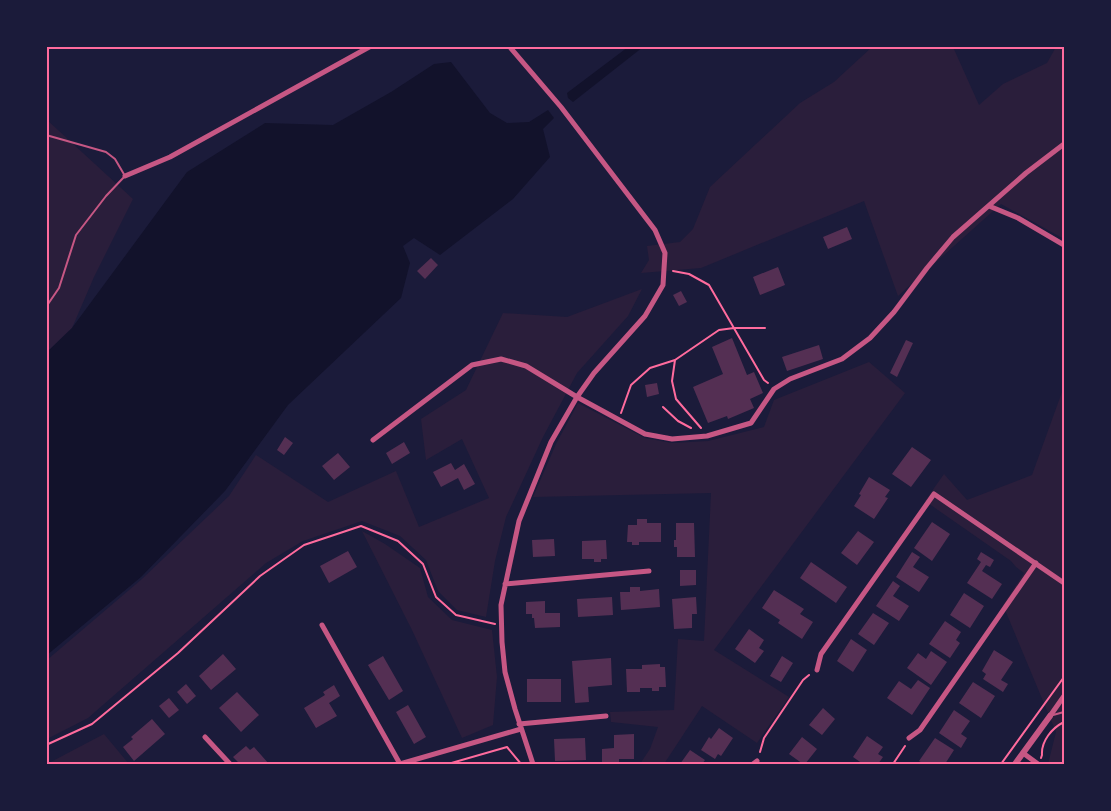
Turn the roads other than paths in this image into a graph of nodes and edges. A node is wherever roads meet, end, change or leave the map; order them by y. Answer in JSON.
{"nodes":[{"id":1,"x":371,"y":46,"type":"edge"},
{"id":2,"x":509,"y":46,"type":"edge"},
{"id":3,"x":46,"y":135,"type":"edge"},
{"id":4,"x":1065,"y":144,"type":"edge"},
{"id":5,"x":125,"y":176,"type":"junction"},
{"id":6,"x":989,"y":206,"type":"junction"},
{"id":7,"x":1065,"y":245,"type":"edge"},
{"id":8,"x":46,"y":307,"type":"edge"},
{"id":9,"x":577,"y":396,"type":"junction"},
{"id":10,"x":373,"y":440,"type":"dead end"},
{"id":11,"x":1036,"y":563,"type":"junction"},
{"id":12,"x":649,"y":572,"type":"dead end"},
{"id":13,"x":1065,"y":583,"type":"edge"},
{"id":14,"x":505,"y":584,"type":"junction"},
{"id":15,"x":322,"y":625,"type":"dead end"},
{"id":16,"x":817,"y":670,"type":"road end"},
{"id":17,"x":1065,"y":696,"type":"edge"},
{"id":18,"x":1065,"y":712,"type":"edge"},
{"id":19,"x":606,"y":716,"type":"dead end"},
{"id":20,"x":1050,"y":716,"type":"junction"},
{"id":21,"x":520,"y":727,"type":"junction"},
{"id":22,"x":205,"y":737,"type":"dead end"},
{"id":23,"x":909,"y":738,"type":"road end"},
{"id":24,"x":1023,"y":753,"type":"junction"},
{"id":25,"x":400,"y":764,"type":"edge"},
{"id":26,"x":1037,"y":764,"type":"edge"},
{"id":27,"x":230,"y":765,"type":"edge"},
{"id":28,"x":533,"y":765,"type":"edge"},
{"id":29,"x":1015,"y":765,"type":"edge"}],
"edges":[{"from":1,"to":5,"type":"street"},
{"from":2,"to":9,"type":"street"},
{"from":3,"to":5,"type":"lane"},
{"from":4,"to":6,"type":"street"},
{"from":5,"to":8,"type":"lane"},
{"from":6,"to":7,"type":"street"},
{"from":6,"to":9,"type":"street"},
{"from":9,"to":10,"type":"street"},
{"from":9,"to":14,"type":"street"},
{"from":11,"to":13,"type":"street"},
{"from":11,"to":16,"type":"street"},
{"from":11,"to":23,"type":"street"},
{"from":12,"to":14,"type":"street"},
{"from":14,"to":21,"type":"street"},
{"from":15,"to":25,"type":"street"},
{"from":17,"to":20,"type":"street"},
{"from":18,"to":20,"type":"lane"},
{"from":19,"to":21,"type":"street"},
{"from":20,"to":24,"type":"street"},
{"from":21,"to":25,"type":"street"},
{"from":21,"to":28,"type":"street"},
{"from":22,"to":27,"type":"street"},
{"from":24,"to":26,"type":"street"},
{"from":24,"to":29,"type":"street"}]}
